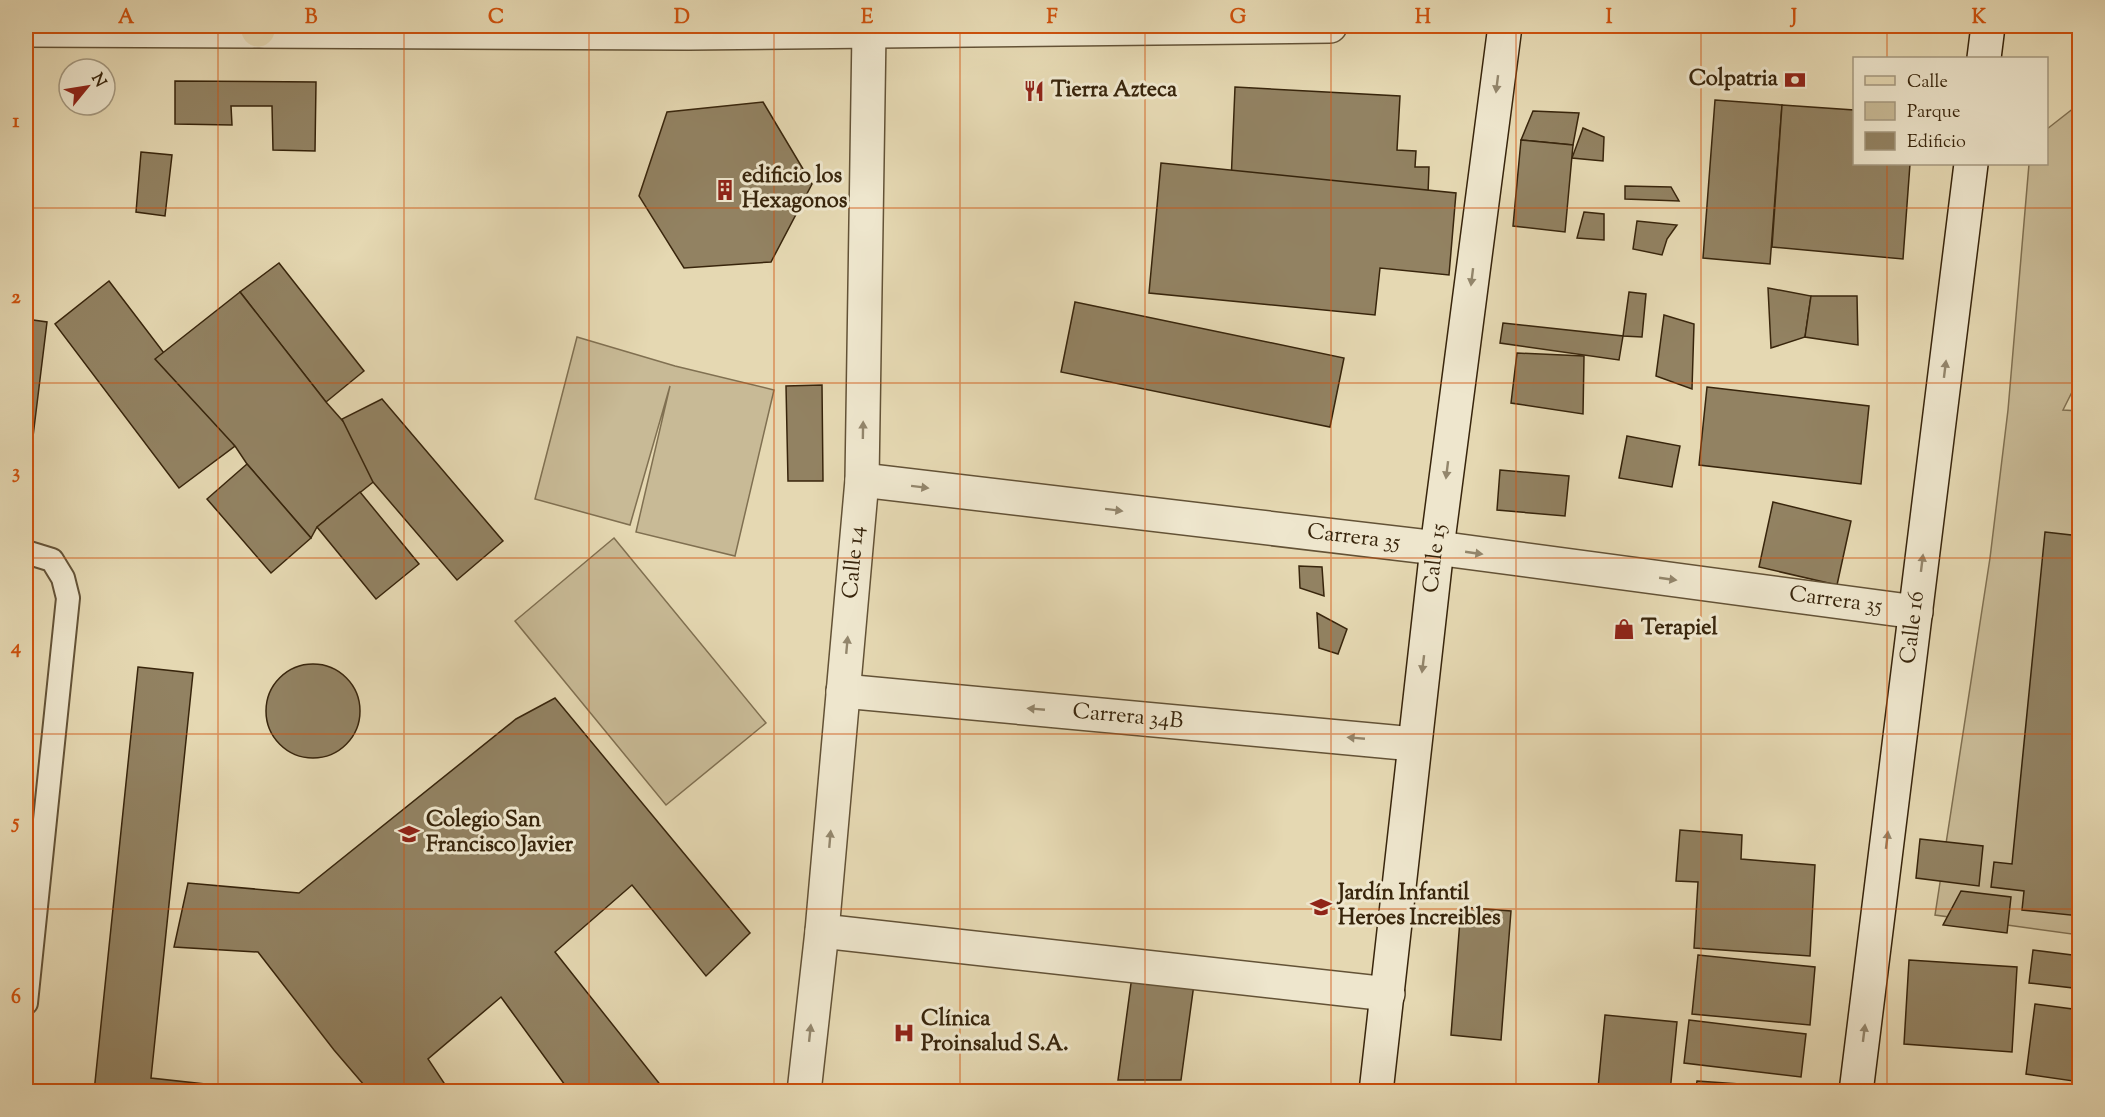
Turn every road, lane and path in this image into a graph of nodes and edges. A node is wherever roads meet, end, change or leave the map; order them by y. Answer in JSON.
{"nodes":[{"id":1,"x":1330,"y":26,"type":"edge"},
{"id":2,"x":1505,"y":26,"type":"edge"},
{"id":3,"x":1988,"y":26,"type":"edge"},
{"id":4,"x":259,"y":28,"type":"edge"},
{"id":5,"x":689,"y":29,"type":"edge"},
{"id":6,"x":26,"y":30,"type":"edge"},
{"id":7,"x":869,"y":32,"type":"junction"},
{"id":8,"x":1984,"y":57,"type":"edge"},
{"id":9,"x":1971,"y":165,"type":"edge"},
{"id":10,"x":862,"y":480,"type":"junction"},
{"id":11,"x":1437,"y":548,"type":"junction"},
{"id":12,"x":26,"y":552,"type":"edge"},
{"id":13,"x":1916,"y":612,"type":"junction"},
{"id":14,"x":843,"y":691,"type":"junction"},
{"id":15,"x":1414,"y":744,"type":"junction"},
{"id":16,"x":822,"y":931,"type":"junction"},
{"id":17,"x":1388,"y":994,"type":"junction"},
{"id":18,"x":26,"y":1003,"type":"edge"},
{"id":19,"x":804,"y":1092,"type":"edge"},
{"id":20,"x":1376,"y":1092,"type":"edge"},
{"id":21,"x":1856,"y":1092,"type":"edge"}],
"edges":[{"from":1,"to":7,"type":"street"},
{"from":2,"to":11,"type":"street","name":"Calle 15","one_way":true},
{"from":3,"to":8,"type":"street"},
{"from":4,"to":5,"type":"street"},
{"from":4,"to":6,"type":"street"},
{"from":5,"to":7,"type":"street"},
{"from":10,"to":7,"type":"street","name":"Calle 14","one_way":true},
{"from":13,"to":9,"type":"street","name":"Calle 16","one_way":true},
{"from":10,"to":11,"type":"street","name":"Carrera 35","one_way":true},
{"from":14,"to":10,"type":"street","name":"Calle 14","one_way":true},
{"from":11,"to":13,"type":"street","name":"Carrera 35","one_way":true},
{"from":11,"to":15,"type":"street","name":"Calle 15","one_way":true},
{"from":12,"to":18,"type":"lane"},
{"from":21,"to":13,"type":"street","name":"Calle 16","one_way":true},
{"from":15,"to":14,"type":"street","name":"Carrera 34B","one_way":true},
{"from":16,"to":14,"type":"street","name":"Calle 14","one_way":true},
{"from":15,"to":17,"type":"street","name":"Calle 15"},
{"from":16,"to":17,"type":"street"},
{"from":19,"to":16,"type":"street","name":"Calle 14","one_way":true},
{"from":17,"to":20,"type":"street","name":"Calle 15"}]}
